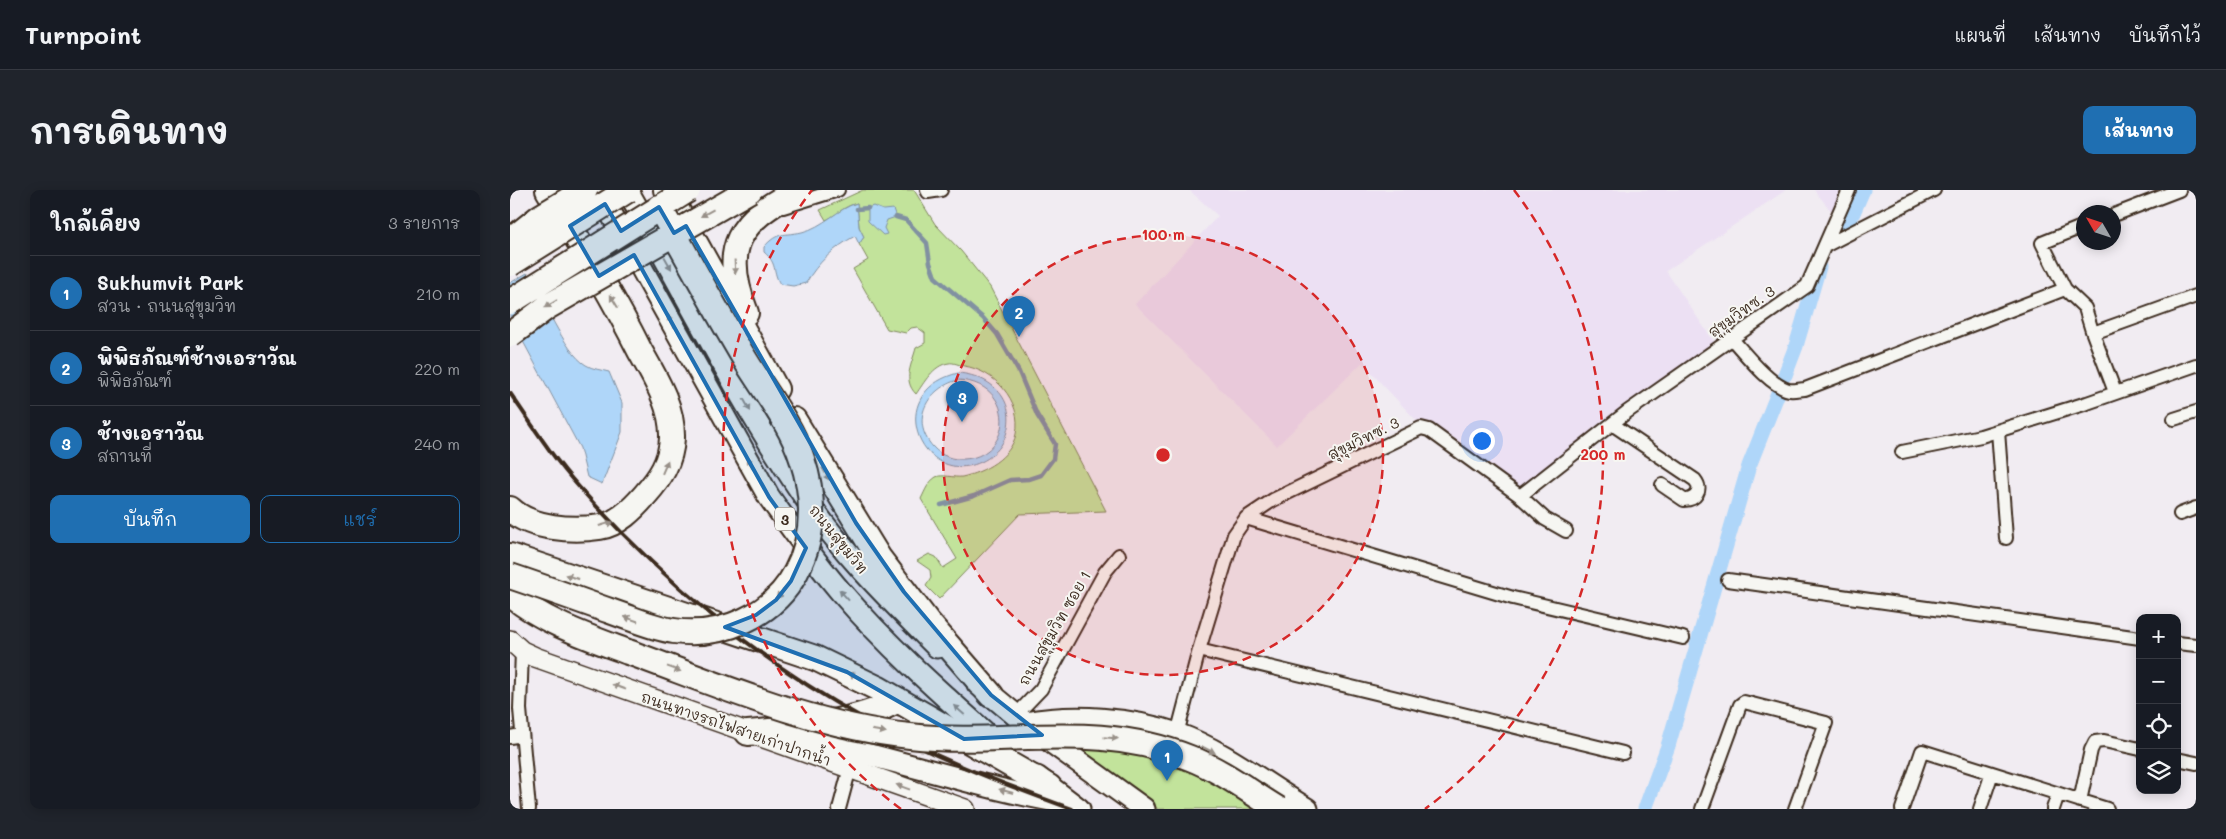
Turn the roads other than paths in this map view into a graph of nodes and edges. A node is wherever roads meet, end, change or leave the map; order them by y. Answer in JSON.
{"nodes":[{"id":1,"x":548,"y":190,"type":"edge"},
{"id":2,"x":585,"y":190,"type":"edge"},
{"id":3,"x":598,"y":190,"type":"edge"},
{"id":4,"x":628,"y":190,"type":"edge"},
{"id":5,"x":688,"y":190,"type":"edge"},
{"id":6,"x":732,"y":190,"type":"edge"},
{"id":7,"x":750,"y":190,"type":"edge"},
{"id":8,"x":799,"y":190,"type":"edge"},
{"id":9,"x":838,"y":190,"type":"edge"},
{"id":10,"x":927,"y":190,"type":"edge"},
{"id":11,"x":941,"y":190,"type":"edge"},
{"id":12,"x":1850,"y":190,"type":"edge"},
{"id":13,"x":1934,"y":190,"type":"edge"},
{"id":14,"x":2179,"y":190,"type":"edge"},
{"id":15,"x":658,"y":196,"type":"edge"},
{"id":16,"x":762,"y":210,"type":"junction"},
{"id":17,"x":2121,"y":212,"type":"edge"},
{"id":18,"x":2076,"y":229,"type":"edge"},
{"id":19,"x":510,"y":241,"type":"edge"},
{"id":20,"x":1830,"y":244,"type":"junction"},
{"id":21,"x":510,"y":264,"type":"edge"},
{"id":22,"x":2065,"y":289,"type":"junction"},
{"id":23,"x":2196,"y":296,"type":"edge"},
{"id":24,"x":510,"y":302,"type":"edge"},
{"id":25,"x":2092,"y":331,"type":"junction"},
{"id":26,"x":510,"y":335,"type":"edge"},
{"id":27,"x":1731,"y":338,"type":"junction"},
{"id":28,"x":2196,"y":365,"type":"edge"},
{"id":29,"x":775,"y":387,"type":"junction"},
{"id":30,"x":2115,"y":392,"type":"junction"},
{"id":31,"x":2196,"y":412,"type":"edge"},
{"id":32,"x":2174,"y":419,"type":"dead end"},
{"id":33,"x":1612,"y":424,"type":"junction"},
{"id":34,"x":1998,"y":430,"type":"junction"},
{"id":35,"x":1902,"y":452,"type":"dead end"},
{"id":36,"x":1662,"y":484,"type":"dead end"},
{"id":37,"x":1520,"y":496,"type":"junction"},
{"id":38,"x":2196,"y":508,"type":"edge"},
{"id":39,"x":510,"y":509,"type":"edge"},
{"id":40,"x":2180,"y":514,"type":"dead end"},
{"id":41,"x":1246,"y":518,"type":"junction"},
{"id":42,"x":1566,"y":532,"type":"dead end"},
{"id":43,"x":2006,"y":538,"type":"dead end"},
{"id":44,"x":510,"y":548,"type":"edge"},
{"id":45,"x":1119,"y":555,"type":"dead end"},
{"id":46,"x":510,"y":556,"type":"edge"},
{"id":47,"x":546,"y":568,"type":"junction"},
{"id":48,"x":510,"y":576,"type":"edge"},
{"id":49,"x":1728,"y":580,"type":"dead end"},
{"id":50,"x":510,"y":594,"type":"edge"},
{"id":51,"x":2136,"y":637,"type":"edge"},
{"id":52,"x":1684,"y":638,"type":"dead end"},
{"id":53,"x":2181,"y":643,"type":"edge"},
{"id":54,"x":2196,"y":645,"type":"edge"},
{"id":55,"x":516,"y":646,"type":"edge"},
{"id":56,"x":1199,"y":650,"type":"junction"},
{"id":57,"x":991,"y":695,"type":"junction"},
{"id":58,"x":898,"y":700,"type":"junction"},
{"id":59,"x":1021,"y":719,"type":"junction"},
{"id":60,"x":748,"y":733,"type":"junction"},
{"id":61,"x":1177,"y":734,"type":"junction"},
{"id":62,"x":516,"y":736,"type":"edge"},
{"id":63,"x":2136,"y":748,"type":"edge"},
{"id":64,"x":1623,"y":754,"type":"dead end"},
{"id":65,"x":2181,"y":760,"type":"edge"},
{"id":66,"x":2196,"y":763,"type":"edge"},
{"id":67,"x":850,"y":768,"type":"junction"},
{"id":68,"x":1992,"y":773,"type":"junction"},
{"id":69,"x":1049,"y":787,"type":"junction"},
{"id":70,"x":2058,"y":794,"type":"junction"},
{"id":71,"x":2080,"y":801,"type":"junction"},
{"id":72,"x":1075,"y":806,"type":"edge"},
{"id":73,"x":1140,"y":808,"type":"edge"},
{"id":74,"x":529,"y":809,"type":"edge"},
{"id":75,"x":839,"y":809,"type":"edge"},
{"id":76,"x":965,"y":809,"type":"edge"},
{"id":77,"x":1278,"y":809,"type":"edge"},
{"id":78,"x":1307,"y":809,"type":"edge"},
{"id":79,"x":1702,"y":809,"type":"edge"},
{"id":80,"x":1795,"y":809,"type":"edge"},
{"id":81,"x":1902,"y":809,"type":"edge"},
{"id":82,"x":1980,"y":809,"type":"edge"},
{"id":83,"x":2053,"y":809,"type":"edge"},
{"id":84,"x":2107,"y":809,"type":"edge"}],
"edges":[{"from":39,"to":1,"type":"highway","one_way":true},
{"from":2,"to":19,"type":"highway","bridge":true},
{"from":69,"to":3,"type":"highway","name":"ถนนสุขุมวิท","number":"3","one_way":true},
{"from":4,"to":21,"type":"highway","bridge":true},
{"from":4,"to":57,"type":"highway","name":"ถนนสุขุมวิท","number":"3","one_way":true},
{"from":5,"to":24,"type":"highway","bridge":true},
{"from":6,"to":16,"type":"highway"},
{"from":7,"to":26,"type":"highway","one_way":true,"bridge":true},
{"from":8,"to":16,"type":"highway"},
{"from":9,"to":16,"type":"street"},
{"from":10,"to":11,"type":"street"},
{"from":12,"to":20,"type":"street","name":"สุขุมวิทซ. 3"},
{"from":13,"to":20,"type":"street"},
{"from":14,"to":17,"type":"street"},
{"from":15,"to":29,"type":"highway"},
{"from":15,"to":48,"type":"highway","one_way":true,"bridge":true},
{"from":16,"to":29,"type":"highway","one_way":true},
{"from":18,"to":22,"type":"street"},
{"from":20,"to":27,"type":"street","name":"สุขุมวิทซ. 3"},
{"from":22,"to":25,"type":"street"},
{"from":22,"to":27,"type":"street"},
{"from":23,"to":25,"type":"street"},
{"from":25,"to":30,"type":"street"},
{"from":27,"to":33,"type":"street","name":"สุขุมวิทซ. 3"},
{"from":28,"to":30,"type":"street"},
{"from":29,"to":57,"type":"highway","one_way":true},
{"from":30,"to":34,"type":"street"},
{"from":31,"to":32,"type":"street"},
{"from":33,"to":36,"type":"street"},
{"from":33,"to":37,"type":"street","name":"สุขุมวิทซ. 3"},
{"from":34,"to":35,"type":"street"},
{"from":34,"to":43,"type":"street"},
{"from":37,"to":41,"type":"street","name":"สุขุมวิทซ. 3"},
{"from":37,"to":42,"type":"street"},
{"from":38,"to":40,"type":"street"},
{"from":41,"to":52,"type":"street"},
{"from":41,"to":56,"type":"street","name":"สุขุมวิทซ. 3"},
{"from":44,"to":47,"type":"highway"},
{"from":45,"to":59,"type":"street","name":"ถนนสุขุมวิท ซอย 1"},
{"from":46,"to":47,"type":"highway"},
{"from":58,"to":47,"type":"highway","one_way":true},
{"from":49,"to":51,"type":"street"},
{"from":50,"to":77,"type":"highway","one_way":true,"bridge":true},
{"from":53,"to":54,"type":"street"},
{"from":60,"to":55,"type":"main road","name":"ถนนทางรถไฟสายเก่าปากน้ำ","one_way":true},
{"from":55,"to":62,"type":"street"},
{"from":56,"to":61,"type":"street","name":"สุขุมวิทซ. 3"},
{"from":56,"to":64,"type":"street"},
{"from":57,"to":59,"type":"highway","name":"ถนนสุขุมวิท","number":"3"},
{"from":58,"to":60,"type":"highway"},
{"from":58,"to":69,"type":"highway"},
{"from":59,"to":61,"type":"highway"},
{"from":59,"to":73,"type":"highway","name":"ถนนสุขุมวิท","number":"3"},
{"from":60,"to":67,"type":"main road","name":"ถนนทางรถไฟสายเก่าปากน้ำ"},
{"from":72,"to":60,"type":"highway","one_way":true},
{"from":61,"to":78,"type":"highway","one_way":true},
{"from":62,"to":74,"type":"street"},
{"from":63,"to":71,"type":"street"},
{"from":65,"to":66,"type":"street"},
{"from":67,"to":75,"type":"street"},
{"from":76,"to":67,"type":"main road","name":"ถนนทางรถไฟสายเก่าปากน้ำ","one_way":true},
{"from":68,"to":70,"type":"street"},
{"from":68,"to":81,"type":"street"},
{"from":68,"to":82,"type":"street"},
{"from":69,"to":72,"type":"highway","name":"ถนนสุขุมวิท","number":"3"},
{"from":70,"to":71,"type":"street"},
{"from":70,"to":83,"type":"street"},
{"from":71,"to":84,"type":"street"},
{"from":79,"to":80,"type":"street"}]}
